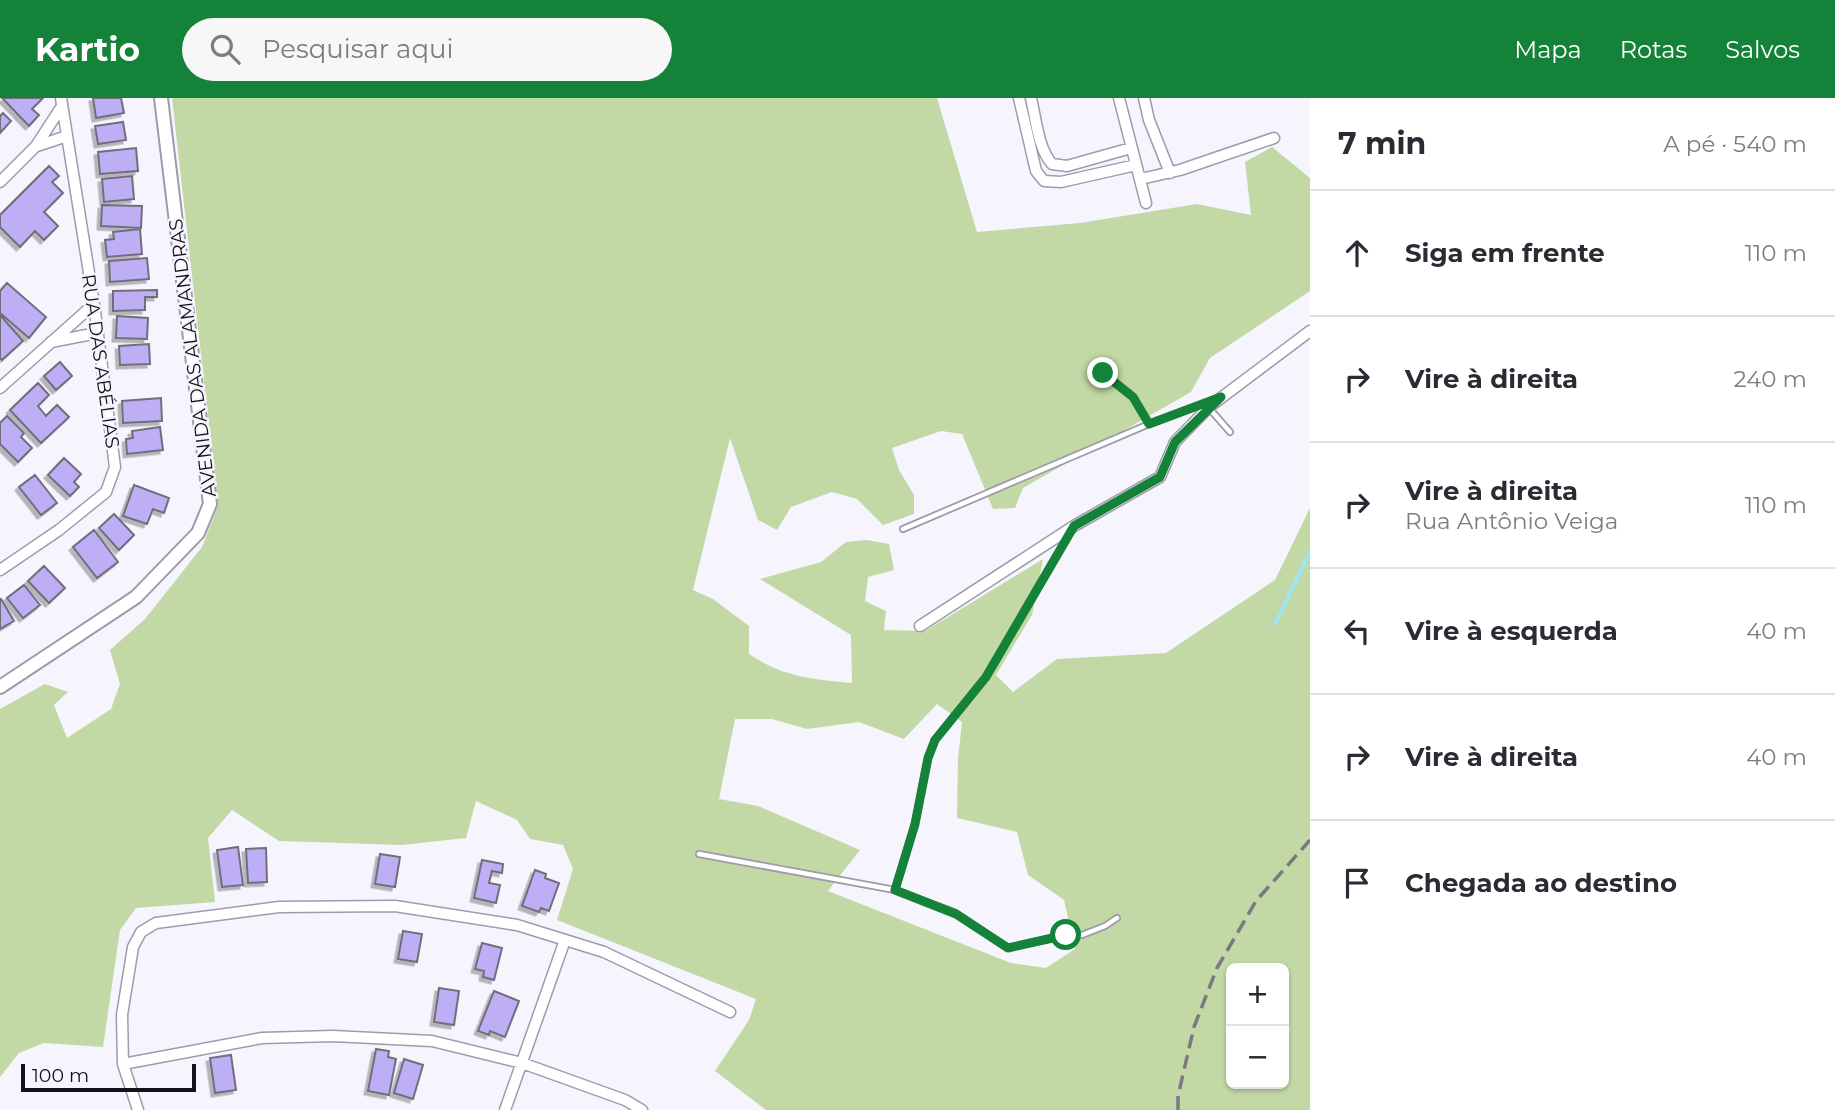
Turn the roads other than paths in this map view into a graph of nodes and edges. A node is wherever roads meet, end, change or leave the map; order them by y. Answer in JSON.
{"nodes":[{"id":1,"x":161,"y":98,"type":"edge"},
{"id":2,"x":1019,"y":98,"type":"edge"},
{"id":3,"x":1031,"y":98,"type":"edge"},
{"id":4,"x":1119,"y":98,"type":"edge"},
{"id":5,"x":1144,"y":98,"type":"edge"},
{"id":6,"x":62,"y":102,"type":"edge"},
{"id":7,"x":67,"y":136,"type":"junction"},
{"id":8,"x":1273,"y":138,"type":"dead end"},
{"id":9,"x":36,"y":146,"type":"junction"},
{"id":10,"x":1131,"y":148,"type":"junction"},
{"id":11,"x":1136,"y":165,"type":"junction"},
{"id":12,"x":1170,"y":173,"type":"junction"},
{"id":13,"x":1140,"y":177,"type":"junction"},
{"id":14,"x":0,"y":182,"type":"edge"},
{"id":15,"x":1146,"y":203,"type":"dead end"},
{"id":16,"x":94,"y":304,"type":"junction"},
{"id":17,"x":1310,"y":331,"type":"edge"},
{"id":18,"x":97,"y":333,"type":"junction"},
{"id":19,"x":51,"y":342,"type":"junction"},
{"id":20,"x":1103,"y":373,"type":"dead end"},
{"id":21,"x":0,"y":388,"type":"edge"},
{"id":22,"x":1221,"y":397,"type":"junction"},
{"id":23,"x":1209,"y":407,"type":"junction"},
{"id":24,"x":1149,"y":424,"type":"junction"},
{"id":25,"x":1230,"y":432,"type":"dead end"},
{"id":26,"x":1074,"y":526,"type":"junction"},
{"id":27,"x":903,"y":529,"type":"dead end"},
{"id":28,"x":0,"y":570,"type":"edge"},
{"id":29,"x":920,"y":626,"type":"dead end"},
{"id":30,"x":0,"y":687,"type":"edge"},
{"id":31,"x":699,"y":855,"type":"dead end"},
{"id":32,"x":895,"y":890,"type":"junction"},
{"id":33,"x":1117,"y":918,"type":"dead end"},
{"id":34,"x":565,"y":940,"type":"junction"},
{"id":35,"x":730,"y":1012,"type":"dead end"},
{"id":36,"x":522,"y":1063,"type":"junction"},
{"id":37,"x":122,"y":1064,"type":"junction"},
{"id":38,"x":138,"y":1110,"type":"edge"},
{"id":39,"x":506,"y":1110,"type":"edge"},
{"id":40,"x":642,"y":1110,"type":"edge"}],
"edges":[{"from":1,"to":30,"type":"street","name":"AVENIDA DAS ALAMANDRAS"},
{"from":2,"to":11,"type":"street"},
{"from":3,"to":10,"type":"street"},
{"from":4,"to":10,"type":"street"},
{"from":5,"to":12,"type":"street"},
{"from":6,"to":7,"type":"street","name":"RUA DAS ABÉLIAS"},
{"from":6,"to":9,"type":"street"},
{"from":7,"to":9,"type":"street"},
{"from":7,"to":16,"type":"street","name":"RUA DAS ABÉLIAS"},
{"from":8,"to":12,"type":"street"},
{"from":9,"to":14,"type":"street"},
{"from":10,"to":11,"type":"street"},
{"from":11,"to":13,"type":"street"},
{"from":12,"to":13,"type":"street"},
{"from":13,"to":15,"type":"street"},
{"from":16,"to":18,"type":"street","name":"RUA DAS ABÉLIAS"},
{"from":16,"to":19,"type":"street"},
{"from":17,"to":22,"type":"street"},
{"from":18,"to":19,"type":"street"},
{"from":18,"to":28,"type":"street","name":"RUA DAS ABÉLIAS"},
{"from":19,"to":21,"type":"street"},
{"from":20,"to":24,"type":"lane"},
{"from":22,"to":23,"type":"street"},
{"from":22,"to":24,"type":"lane"},
{"from":23,"to":25,"type":"lane"},
{"from":23,"to":26,"type":"street"},
{"from":24,"to":27,"type":"lane"},
{"from":26,"to":29,"type":"street"},
{"from":26,"to":32,"type":"lane"},
{"from":31,"to":32,"type":"lane"},
{"from":32,"to":33,"type":"lane"},
{"from":34,"to":35,"type":"street"},
{"from":34,"to":36,"type":"street"},
{"from":34,"to":37,"type":"street"},
{"from":36,"to":37,"type":"street"},
{"from":36,"to":39,"type":"street"},
{"from":36,"to":40,"type":"street"},
{"from":37,"to":38,"type":"street"}]}
